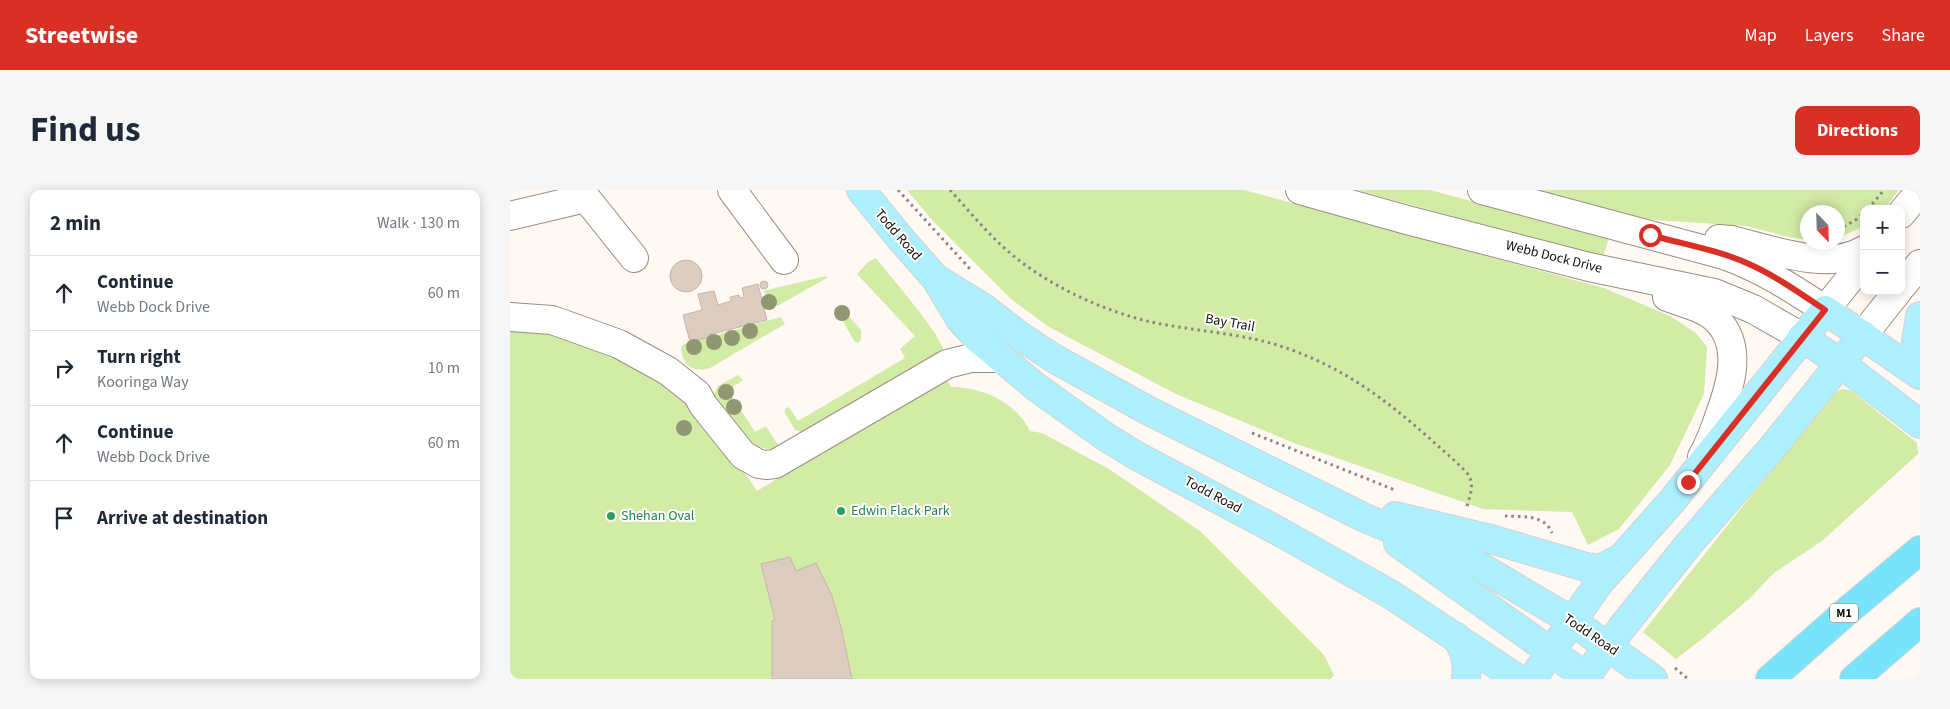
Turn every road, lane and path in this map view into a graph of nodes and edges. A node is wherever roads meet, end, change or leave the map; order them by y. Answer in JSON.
{"nodes":[{"id":1,"x":732,"y":190,"type":"edge"},
{"id":2,"x":861,"y":190,"type":"edge"},
{"id":3,"x":898,"y":190,"type":"edge"},
{"id":4,"x":950,"y":190,"type":"edge"},
{"id":5,"x":1300,"y":190,"type":"edge"},
{"id":6,"x":1482,"y":190,"type":"edge"},
{"id":7,"x":1884,"y":190,"type":"edge"},
{"id":8,"x":1920,"y":191,"type":"edge"},
{"id":9,"x":1871,"y":205,"type":"edge"},
{"id":10,"x":1905,"y":209,"type":"edge"},
{"id":11,"x":510,"y":216,"type":"edge"},
{"id":12,"x":1860,"y":216,"type":"edge"},
{"id":13,"x":1845,"y":226,"type":"edge"},
{"id":14,"x":1650,"y":235,"type":"junction"},
{"id":15,"x":1860,"y":252,"type":"edge"},
{"id":16,"x":634,"y":258,"type":"dead end"},
{"id":17,"x":784,"y":260,"type":"dead end"},
{"id":18,"x":1920,"y":264,"type":"edge"},
{"id":19,"x":1860,"y":266,"type":"edge"},
{"id":20,"x":1589,"y":267,"type":"junction"},
{"id":21,"x":971,"y":270,"type":"dead end"},
{"id":22,"x":936,"y":279,"type":"junction"},
{"id":23,"x":1905,"y":282,"type":"edge"},
{"id":24,"x":1895,"y":295,"type":"edge"},
{"id":25,"x":1825,"y":310,"type":"junction"},
{"id":26,"x":1920,"y":316,"type":"edge"},
{"id":27,"x":510,"y":318,"type":"edge"},
{"id":28,"x":1863,"y":335,"type":"junction"},
{"id":29,"x":1802,"y":337,"type":"junction"},
{"id":30,"x":1000,"y":358,"type":"junction"},
{"id":31,"x":1840,"y":363,"type":"junction"},
{"id":32,"x":1920,"y":363,"type":"edge"},
{"id":33,"x":1920,"y":375,"type":"edge"},
{"id":34,"x":1920,"y":424,"type":"edge"},
{"id":35,"x":1248,"y":431,"type":"dead end"},
{"id":36,"x":1688,"y":482,"type":"junction"},
{"id":37,"x":1402,"y":493,"type":"dead end"},
{"id":38,"x":1333,"y":501,"type":"junction"},
{"id":39,"x":1458,"y":510,"type":"dead end"},
{"id":40,"x":1365,"y":518,"type":"junction"},
{"id":41,"x":1920,"y":550,"type":"edge"},
{"id":42,"x":1619,"y":559,"type":"junction"},
{"id":43,"x":1572,"y":621,"type":"junction"},
{"id":44,"x":1920,"y":622,"type":"edge"},
{"id":45,"x":1455,"y":636,"type":"junction"},
{"id":46,"x":1608,"y":646,"type":"junction"},
{"id":47,"x":1550,"y":651,"type":"junction"},
{"id":48,"x":1586,"y":678,"type":"edge"},
{"id":49,"x":1466,"y":679,"type":"edge"},
{"id":50,"x":1518,"y":679,"type":"edge"},
{"id":51,"x":1532,"y":679,"type":"edge"},
{"id":52,"x":1653,"y":679,"type":"edge"},
{"id":53,"x":1770,"y":679,"type":"edge"},
{"id":54,"x":1854,"y":679,"type":"edge"}],
"edges":[{"from":1,"to":17,"type":"street"},
{"from":2,"to":22,"type":"main road","name":"Todd Road"},
{"from":3,"to":21,"type":"path"},
{"from":4,"to":39,"type":"path","name":"Bay Trail"},
{"from":5,"to":20,"type":"street","name":"Webb Dock Drive"},
{"from":6,"to":14,"type":"street"},
{"from":7,"to":9,"type":"path"},
{"from":8,"to":10,"type":"street"},
{"from":11,"to":16,"type":"street"},
{"from":12,"to":13,"type":"path"},
{"from":14,"to":15,"type":"street"},
{"from":14,"to":25,"type":"street"},
{"from":18,"to":23,"type":"street"},
{"from":19,"to":25,"type":"street"},
{"from":20,"to":29,"type":"street","name":"Webb Dock Drive"},
{"from":20,"to":36,"type":"street"},
{"from":22,"to":30,"type":"main road","name":"Todd Road"},
{"from":22,"to":38,"type":"main road","name":"Todd Road"},
{"from":24,"to":28,"type":"street"},
{"from":25,"to":28,"type":"main road"},
{"from":25,"to":29,"type":"main road"},
{"from":26,"to":32,"type":"main road"},
{"from":27,"to":30,"type":"street"},
{"from":28,"to":31,"type":"main road"},
{"from":28,"to":33,"type":"main road"},
{"from":29,"to":31,"type":"main road","name":"Webb Dock Drive"},
{"from":29,"to":36,"type":"main road"},
{"from":30,"to":45,"type":"main road","name":"Todd Road"},
{"from":31,"to":34,"type":"main road","name":"Webb Dock Drive"},
{"from":31,"to":46,"type":"main road"},
{"from":35,"to":37,"type":"path"},
{"from":36,"to":42,"type":"main road"},
{"from":38,"to":40,"type":"main road","name":"Todd Road"},
{"from":38,"to":42,"type":"main road"},
{"from":40,"to":43,"type":"main road","name":"Todd Road"},
{"from":40,"to":47,"type":"main road","name":"Todd Road"},
{"from":41,"to":53,"type":"highway","number":"M1"},
{"from":42,"to":43,"type":"main road"},
{"from":43,"to":46,"type":"main road","name":"Todd Road"},
{"from":43,"to":47,"type":"main road"},
{"from":44,"to":54,"type":"highway"},
{"from":45,"to":49,"type":"main road"},
{"from":45,"to":50,"type":"main road","name":"Todd Road"},
{"from":46,"to":48,"type":"main road"},
{"from":46,"to":52,"type":"main road","name":"Todd Road"},
{"from":47,"to":48,"type":"main road","name":"Todd Road"},
{"from":47,"to":51,"type":"main road"}]}
